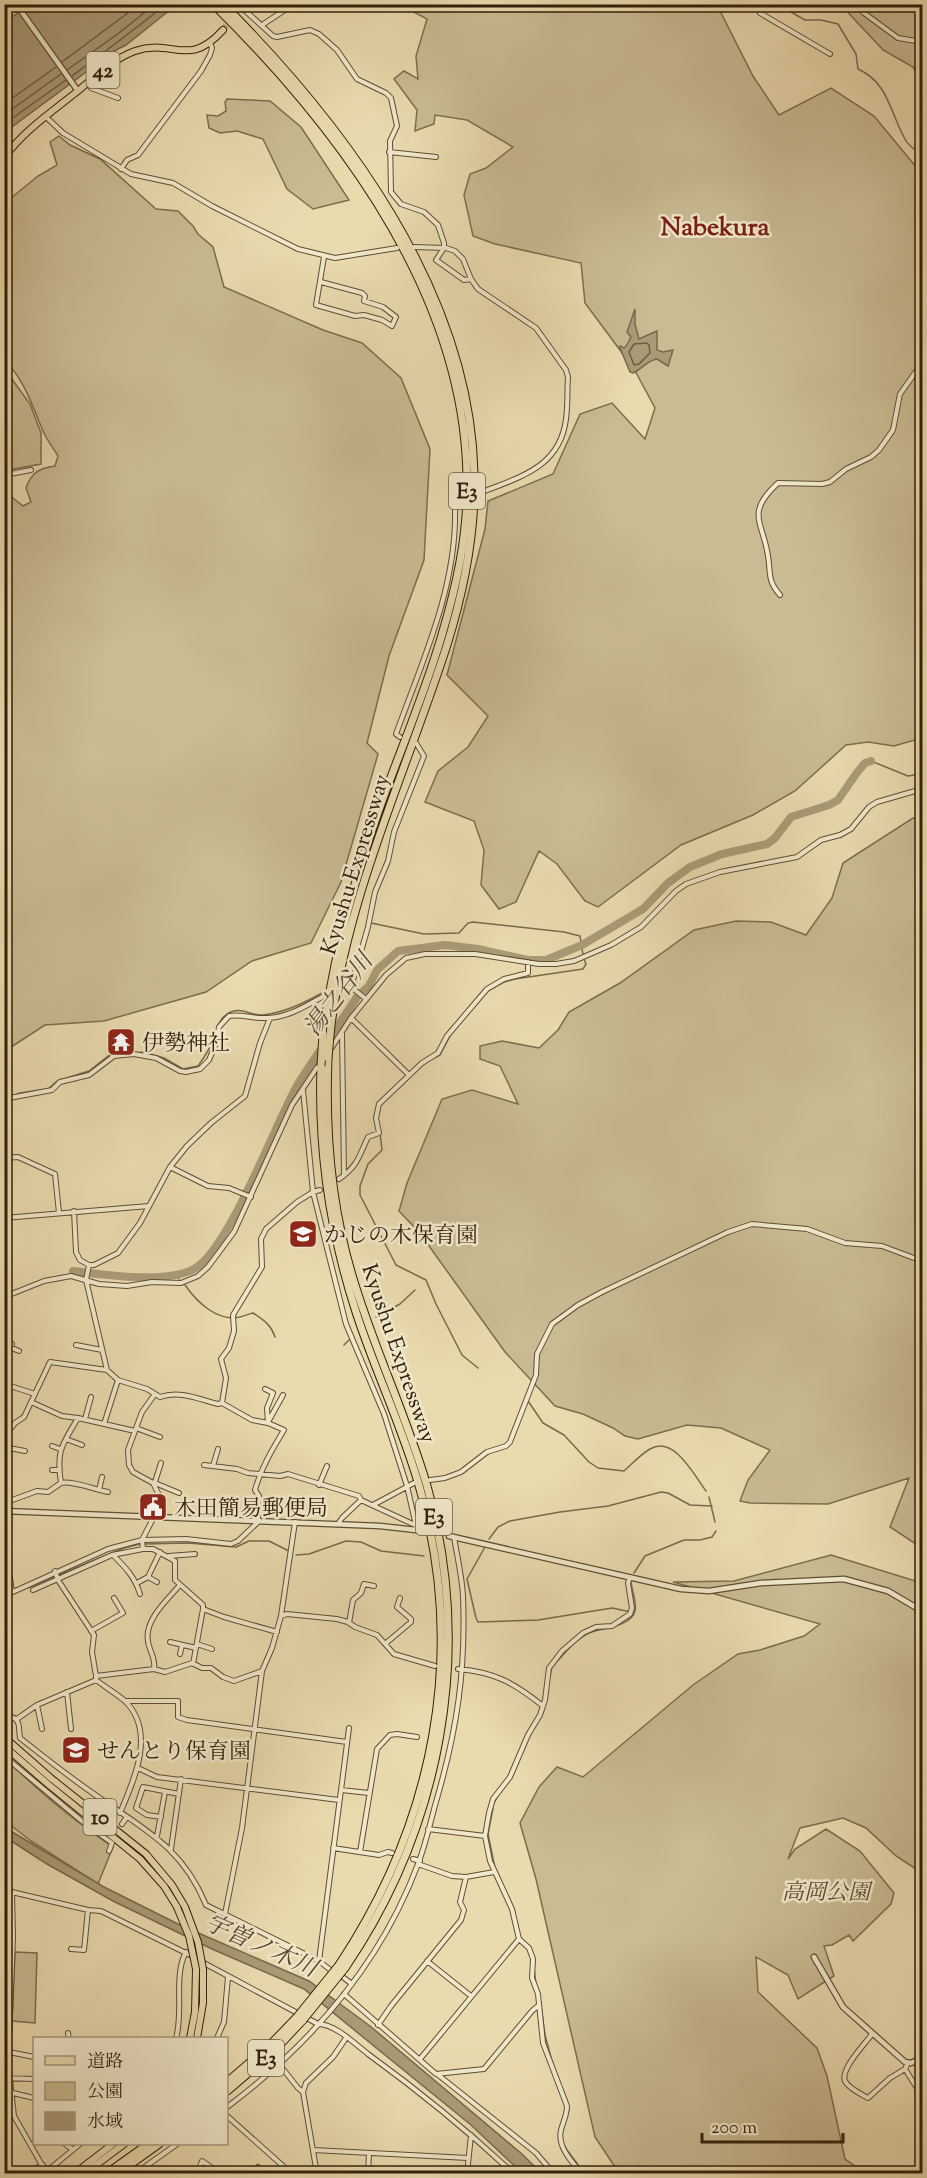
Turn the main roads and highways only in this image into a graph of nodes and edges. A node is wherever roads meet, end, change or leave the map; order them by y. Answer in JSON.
{"nodes":[{"id":1,"x":213,"y":4,"type":"edge"},
{"id":2,"x":223,"y":4,"type":"edge"},
{"id":3,"x":223,"y":30,"type":"tunnel mouth"},
{"id":4,"x":8,"y":147,"type":"edge"},
{"id":5,"x":4,"y":158,"type":"edge"},
{"id":6,"x":4,"y":1737,"type":"edge"},
{"id":7,"x":4,"y":1746,"type":"edge"},
{"id":8,"x":342,"y":1966,"type":"junction"},
{"id":9,"x":199,"y":1969,"type":"junction"},
{"id":10,"x":300,"y":2019,"type":"junction"},
{"id":11,"x":190,"y":2037,"type":"edge"},
{"id":12,"x":197,"y":2037,"type":"edge"},
{"id":13,"x":228,"y":2081,"type":"edge"},
{"id":14,"x":228,"y":2090,"type":"edge"},
{"id":15,"x":112,"y":2145,"type":"edge"},
{"id":16,"x":123,"y":2145,"type":"edge"},
{"id":17,"x":147,"y":2145,"type":"edge"},
{"id":18,"x":158,"y":2145,"type":"edge"},
{"id":19,"x":74,"y":2174,"type":"edge"},
{"id":20,"x":84,"y":2174,"type":"edge"},
{"id":21,"x":106,"y":2174,"type":"edge"},
{"id":22,"x":117,"y":2174,"type":"edge"}],
"edges":[{"from":1,"to":8,"type":"highway","name":"Kyushu Expressway","number":"E3","bridge":true},
{"from":2,"to":8,"type":"highway","name":"Kyushu Expressway","number":"E3","bridge":true},
{"from":3,"to":4,"type":"main road","number":"42"},
{"from":4,"to":5,"type":"main road","number":"42"},
{"from":6,"to":9,"type":"main road","number":"10","bridge":true},
{"from":7,"to":9,"type":"main road","number":"10","bridge":true},
{"from":8,"to":10,"type":"highway","name":"Kyushu Expressway","number":"E3","bridge":true},
{"from":9,"to":11,"type":"main road","number":"10"},
{"from":9,"to":12,"type":"main road","number":"10"},
{"from":10,"to":13,"type":"highway","name":"Kyushu Expressway","number":"E3"},
{"from":10,"to":14,"type":"highway","name":"Kyushu Expressway","number":"E3"},
{"from":15,"to":19,"type":"main road"},
{"from":16,"to":20,"type":"main road"},
{"from":17,"to":21,"type":"highway"},
{"from":18,"to":22,"type":"highway"}]}
